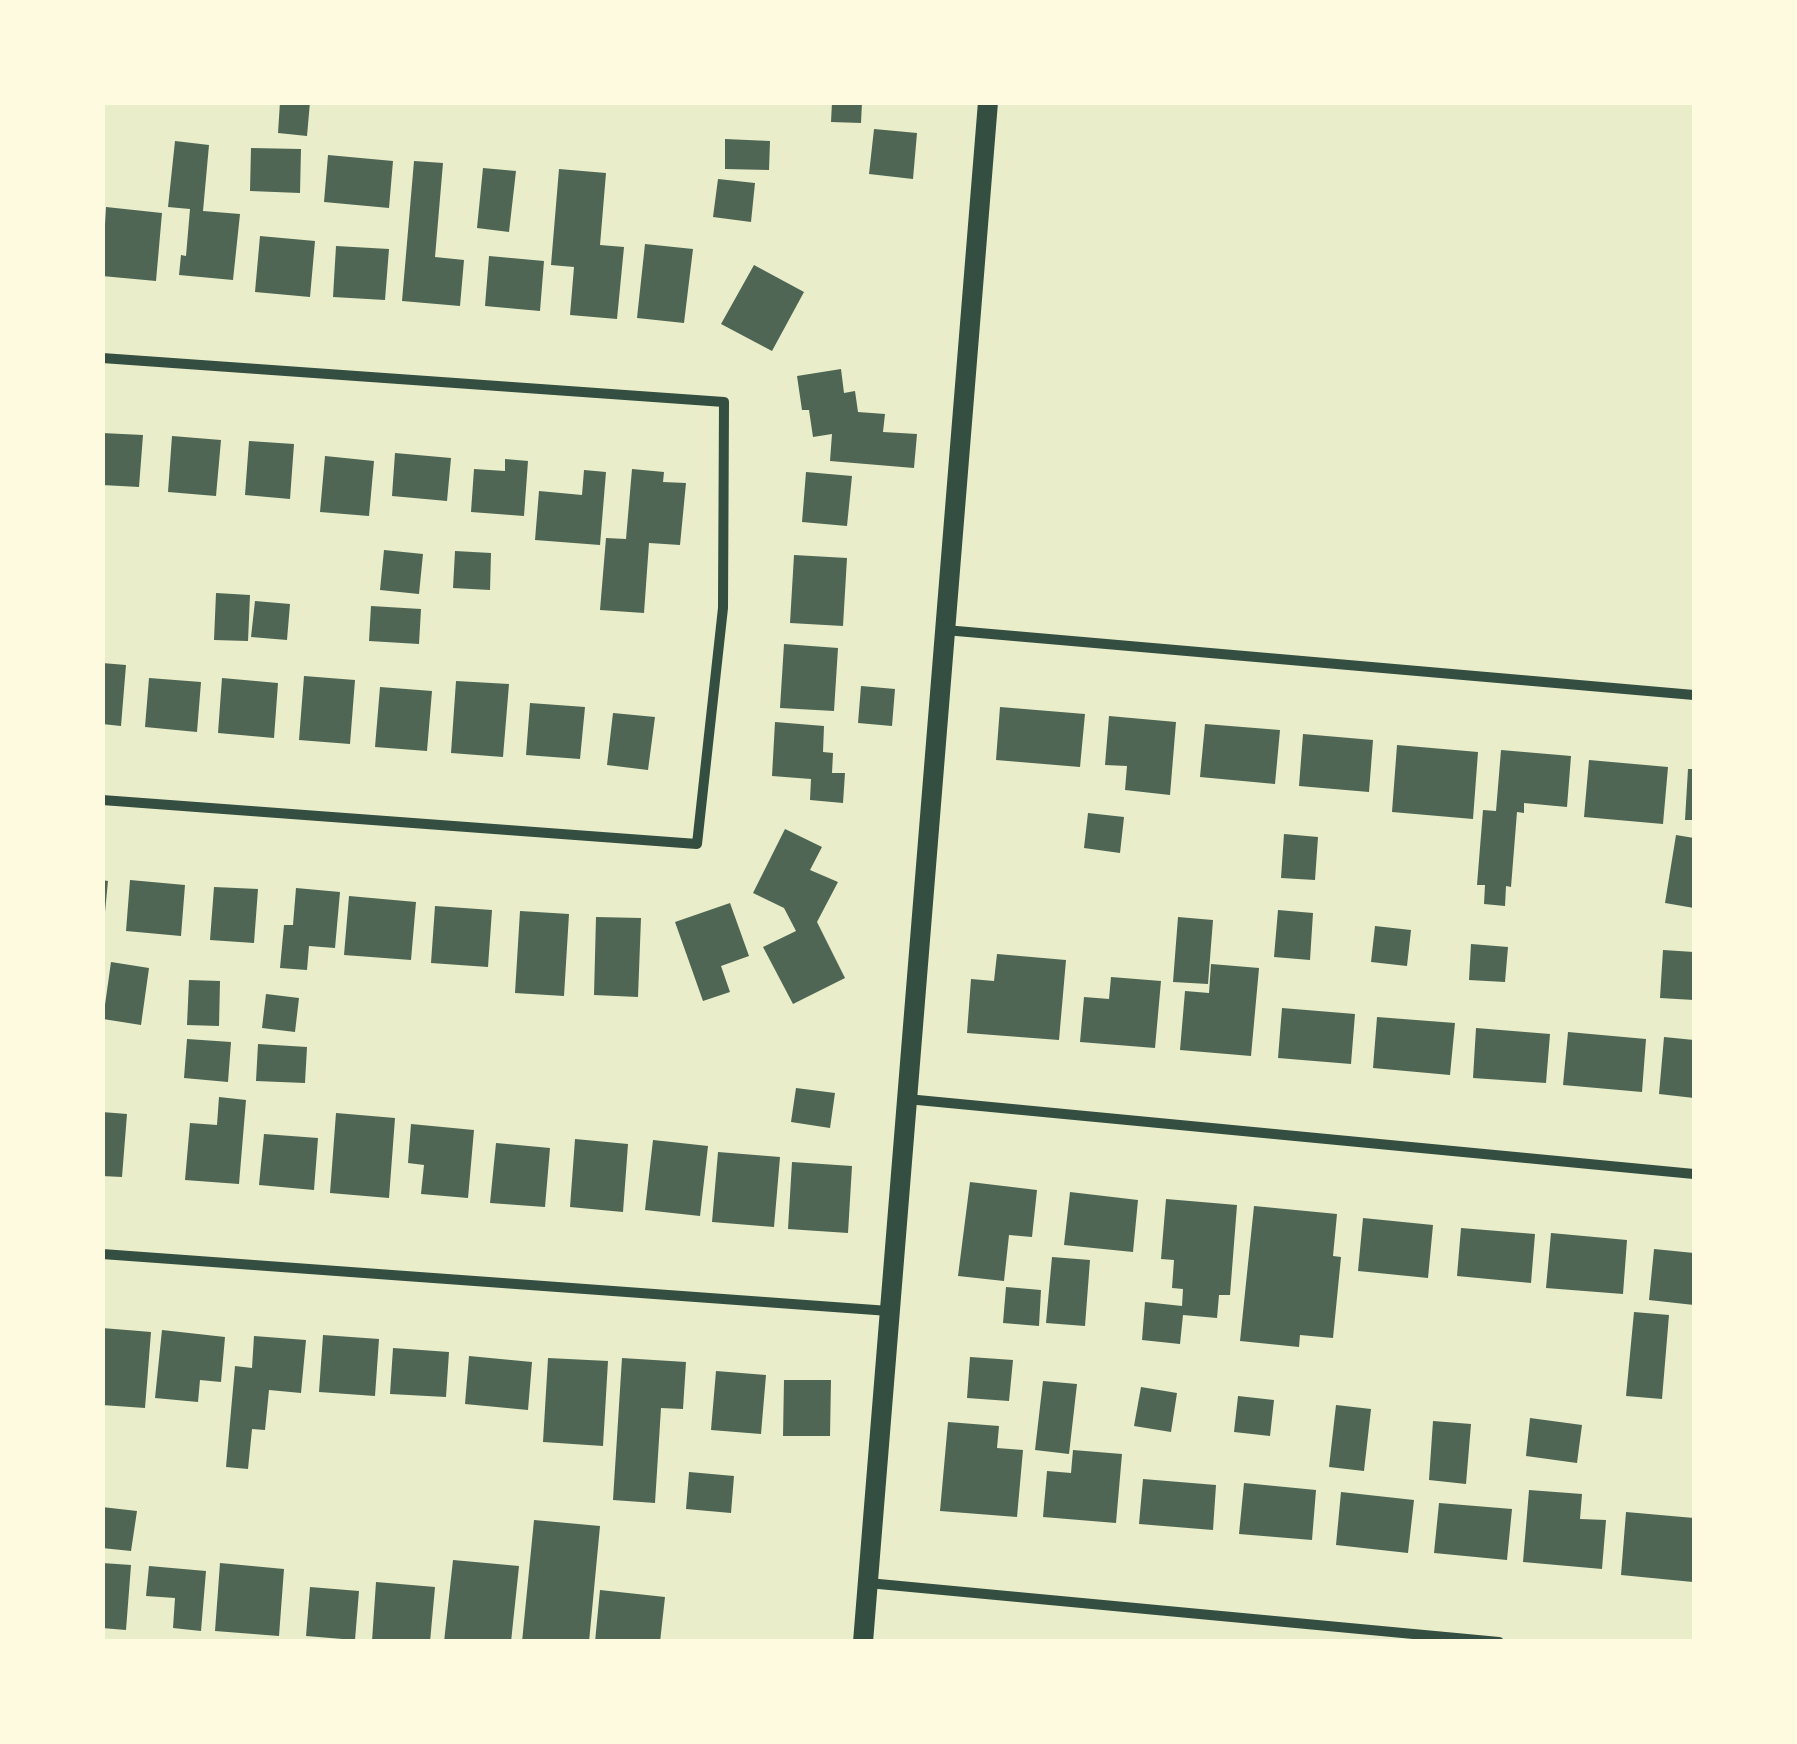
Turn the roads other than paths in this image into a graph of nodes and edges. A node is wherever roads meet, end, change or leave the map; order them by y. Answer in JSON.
{"nodes":[{"id":1,"x":988,"y":102,"type":"edge"},
{"id":2,"x":102,"y":358,"type":"edge"},
{"id":3,"x":946,"y":630,"type":"junction"},
{"id":4,"x":1694,"y":695,"type":"edge"},
{"id":5,"x":102,"y":800,"type":"edge"},
{"id":6,"x":907,"y":1099,"type":"junction"},
{"id":7,"x":1694,"y":1174,"type":"edge"},
{"id":8,"x":102,"y":1254,"type":"edge"},
{"id":9,"x":890,"y":1310,"type":"junction"},
{"id":10,"x":868,"y":1583,"type":"junction"},
{"id":11,"x":863,"y":1642,"type":"edge"},
{"id":12,"x":1499,"y":1642,"type":"edge"}],
"edges":[{"from":1,"to":3,"type":"main road"},
{"from":2,"to":5,"type":"street"},
{"from":3,"to":4,"type":"street"},
{"from":3,"to":6,"type":"main road"},
{"from":6,"to":7,"type":"street"},
{"from":6,"to":9,"type":"main road"},
{"from":8,"to":9,"type":"street"},
{"from":9,"to":10,"type":"main road"},
{"from":10,"to":11,"type":"main road"},
{"from":10,"to":12,"type":"street"}]}
